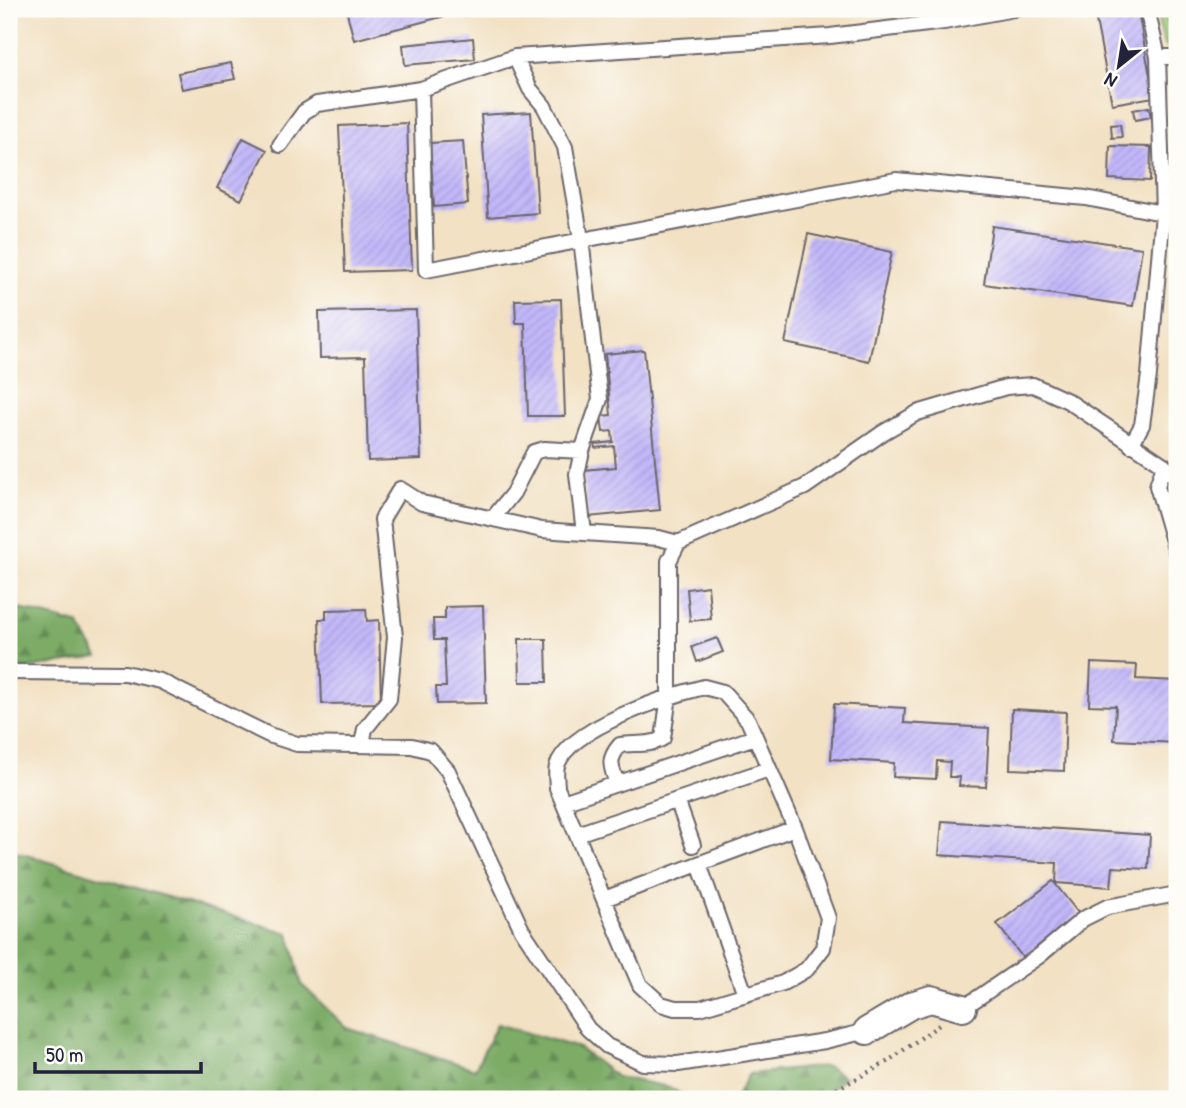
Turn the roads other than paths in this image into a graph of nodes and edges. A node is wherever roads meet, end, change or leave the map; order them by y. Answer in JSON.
{"nodes":[{"id":1,"x":1014,"y":9,"type":"edge"},
{"id":2,"x":1147,"y":9,"type":"edge"},
{"id":3,"x":515,"y":57,"type":"junction"},
{"id":4,"x":1158,"y":57,"type":"junction"},
{"id":5,"x":1177,"y":57,"type":"edge"},
{"id":6,"x":421,"y":89,"type":"junction"},
{"id":7,"x":280,"y":145,"type":"dead end"},
{"id":8,"x":1170,"y":214,"type":"edge"},
{"id":9,"x":581,"y":239,"type":"junction"},
{"id":10,"x":1131,"y":444,"type":"junction"},
{"id":11,"x":582,"y":451,"type":"junction"},
{"id":12,"x":1164,"y":465,"type":"junction"},
{"id":13,"x":1177,"y":478,"type":"edge"},
{"id":14,"x":493,"y":518,"type":"junction"},
{"id":15,"x":584,"y":533,"type":"junction"},
{"id":16,"x":678,"y":543,"type":"junction"},
{"id":17,"x":1177,"y":555,"type":"edge"},
{"id":18,"x":9,"y":672,"type":"edge"},
{"id":19,"x":668,"y":696,"type":"junction"},
{"id":20,"x":755,"y":737,"type":"junction"},
{"id":21,"x":362,"y":744,"type":"junction"},
{"id":22,"x":769,"y":769,"type":"junction"},
{"id":23,"x":617,"y":784,"type":"junction"},
{"id":24,"x":677,"y":800,"type":"junction"},
{"id":25,"x":563,"y":802,"type":"junction"},
{"id":26,"x":795,"y":828,"type":"junction"},
{"id":27,"x":577,"y":834,"type":"junction"},
{"id":28,"x":693,"y":845,"type":"dead end"},
{"id":29,"x":699,"y":864,"type":"junction"},
{"id":30,"x":1177,"y":894,"type":"edge"},
{"id":31,"x":604,"y":899,"type":"junction"},
{"id":32,"x":745,"y":994,"type":"junction"},
{"id":33,"x":963,"y":1009,"type":"joint"},
{"id":34,"x":867,"y":1031,"type":"joint"}],
"edges":[{"from":1,"to":3,"type":"lane"},
{"from":2,"to":4,"type":"lane"},
{"from":3,"to":6,"type":"lane"},
{"from":3,"to":9,"type":"lane"},
{"from":4,"to":5,"type":"lane"},
{"from":4,"to":8,"type":"lane"},
{"from":6,"to":7,"type":"lane"},
{"from":6,"to":9,"type":"lane"},
{"from":8,"to":9,"type":"lane"},
{"from":8,"to":10,"type":"lane"},
{"from":9,"to":11,"type":"lane"},
{"from":10,"to":12,"type":"lane"},
{"from":10,"to":16,"type":"lane"},
{"from":11,"to":14,"type":"lane"},
{"from":11,"to":15,"type":"lane"},
{"from":12,"to":13,"type":"lane"},
{"from":12,"to":17,"type":"lane"},
{"from":14,"to":15,"type":"lane"},
{"from":14,"to":21,"type":"lane"},
{"from":15,"to":16,"type":"lane"},
{"from":16,"to":19,"type":"lane"},
{"from":18,"to":21,"type":"lane"},
{"from":19,"to":20,"type":"lane"},
{"from":19,"to":23,"type":"lane"},
{"from":19,"to":25,"type":"lane"},
{"from":20,"to":22,"type":"lane"},
{"from":20,"to":23,"type":"lane"},
{"from":21,"to":34,"type":"lane"},
{"from":22,"to":24,"type":"lane"},
{"from":22,"to":26,"type":"lane"},
{"from":23,"to":25,"type":"lane"},
{"from":24,"to":27,"type":"lane"},
{"from":24,"to":28,"type":"lane"},
{"from":25,"to":27,"type":"lane"},
{"from":26,"to":29,"type":"lane"},
{"from":26,"to":32,"type":"lane"},
{"from":27,"to":31,"type":"lane"},
{"from":29,"to":31,"type":"lane"},
{"from":29,"to":32,"type":"lane"},
{"from":30,"to":33,"type":"lane"},
{"from":31,"to":32,"type":"lane"},
{"from":33,"to":34,"type":"street"}]}
